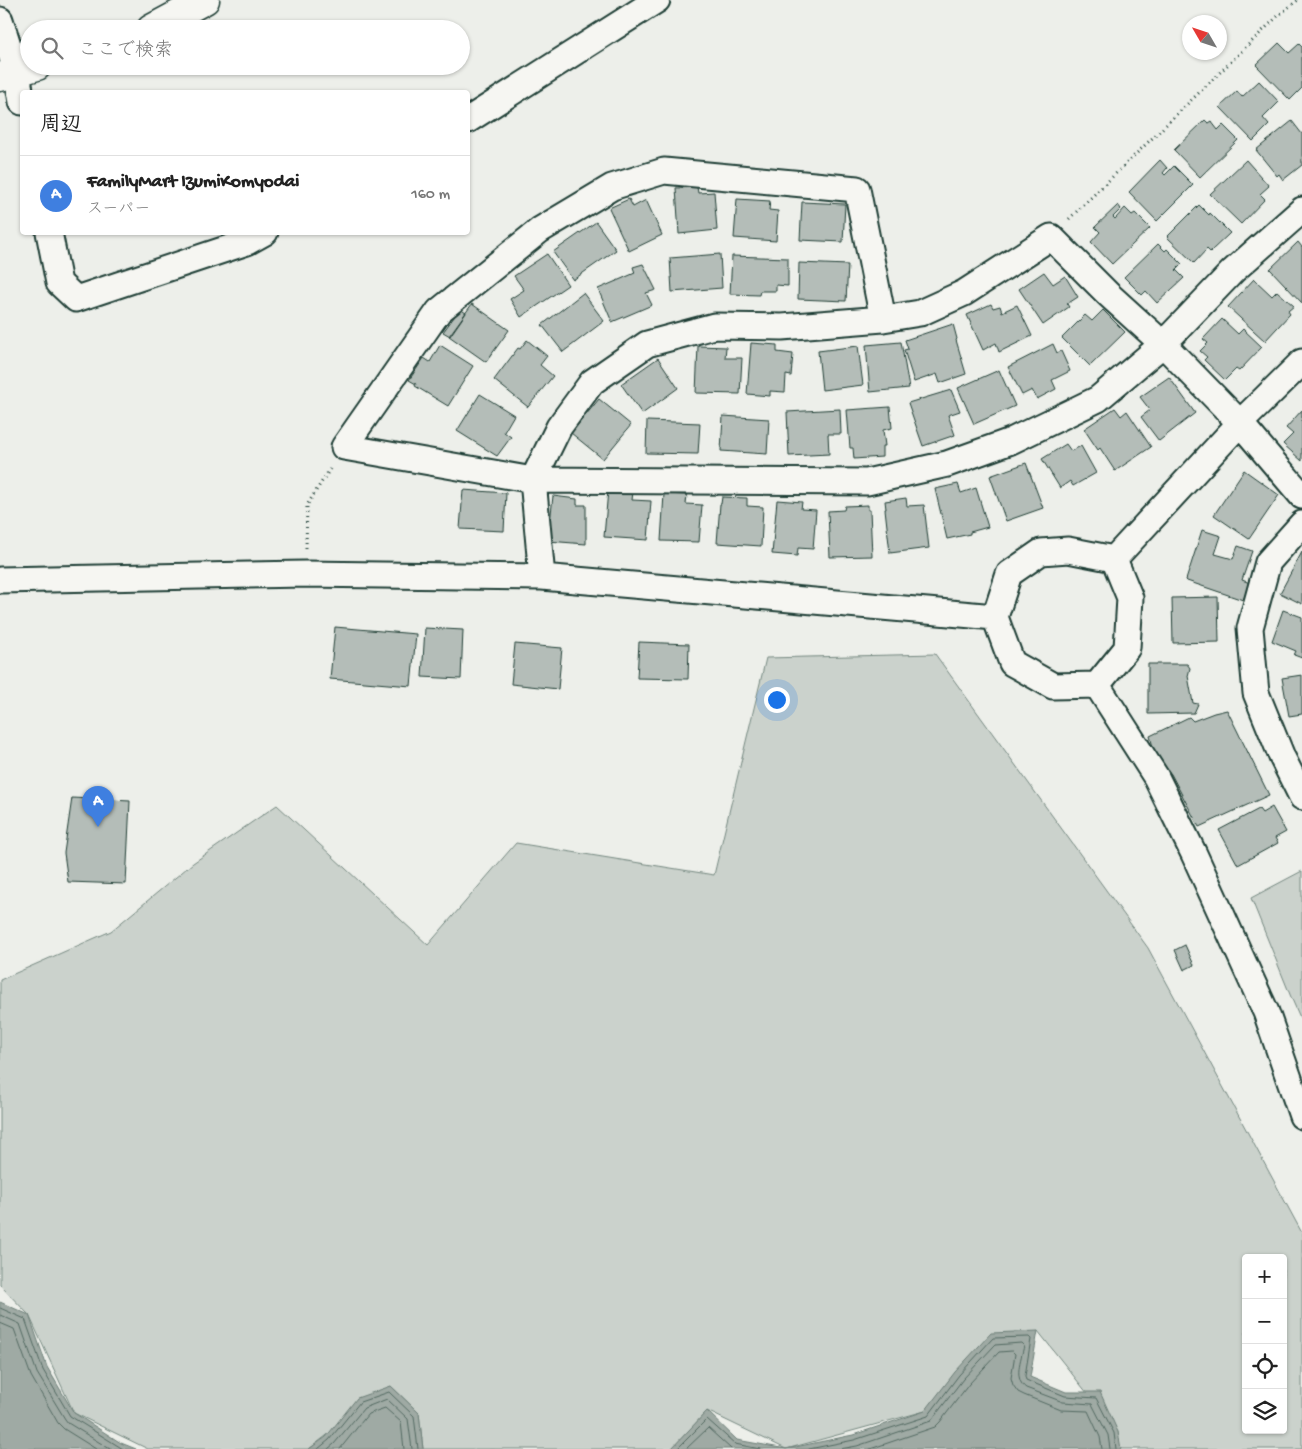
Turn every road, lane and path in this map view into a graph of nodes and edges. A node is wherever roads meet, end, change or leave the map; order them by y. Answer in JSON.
{"nodes":[{"id":1,"x":205,"y":0,"type":"edge"},
{"id":2,"x":658,"y":0,"type":"edge"},
{"id":3,"x":1298,"y":0,"type":"edge"},
{"id":4,"x":0,"y":20,"type":"edge"},
{"id":5,"x":168,"y":20,"type":"edge"},
{"id":6,"x":18,"y":72,"type":"edge"},
{"id":7,"x":20,"y":90,"type":"edge"},
{"id":8,"x":470,"y":119,"type":"edge"},
{"id":9,"x":1302,"y":210,"type":"edge"},
{"id":10,"x":50,"y":235,"type":"edge"},
{"id":11,"x":260,"y":235,"type":"edge"},
{"id":12,"x":1051,"y":237,"type":"junction"},
{"id":13,"x":883,"y":319,"type":"junction"},
{"id":14,"x":1163,"y":344,"type":"junction"},
{"id":15,"x":1302,"y":362,"type":"edge"},
{"id":16,"x":1240,"y":423,"type":"junction"},
{"id":17,"x":344,"y":447,"type":"junction"},
{"id":18,"x":533,"y":480,"type":"junction"},
{"id":19,"x":1302,"y":496,"type":"edge"},
{"id":20,"x":1302,"y":524,"type":"edge"},
{"id":21,"x":1114,"y":559,"type":"junction"},
{"id":22,"x":304,"y":574,"type":"junction"},
{"id":23,"x":542,"y":577,"type":"junction"},
{"id":24,"x":0,"y":580,"type":"edge"},
{"id":25,"x":995,"y":617,"type":"junction"},
{"id":26,"x":1097,"y":685,"type":"junction"},
{"id":27,"x":1302,"y":797,"type":"edge"},
{"id":28,"x":1302,"y":1116,"type":"edge"}],
"edges":[{"from":1,"to":5,"type":"street"},
{"from":2,"to":8,"type":"street"},
{"from":3,"to":12,"type":"path"},
{"from":4,"to":6,"type":"street"},
{"from":6,"to":7,"type":"street"},
{"from":9,"to":14,"type":"street"},
{"from":10,"to":11,"type":"street"},
{"from":12,"to":13,"type":"street"},
{"from":12,"to":14,"type":"street"},
{"from":13,"to":17,"type":"street"},
{"from":13,"to":18,"type":"street"},
{"from":14,"to":16,"type":"street"},
{"from":14,"to":18,"type":"street"},
{"from":15,"to":16,"type":"street"},
{"from":16,"to":19,"type":"street"},
{"from":16,"to":21,"type":"street"},
{"from":17,"to":18,"type":"street"},
{"from":17,"to":22,"type":"path"},
{"from":18,"to":23,"type":"street"},
{"from":20,"to":27,"type":"street"},
{"from":21,"to":25,"type":"street"},
{"from":21,"to":26,"type":"street"},
{"from":22,"to":23,"type":"street"},
{"from":22,"to":24,"type":"street"},
{"from":23,"to":25,"type":"street"},
{"from":25,"to":26,"type":"street"},
{"from":26,"to":28,"type":"street"}]}
